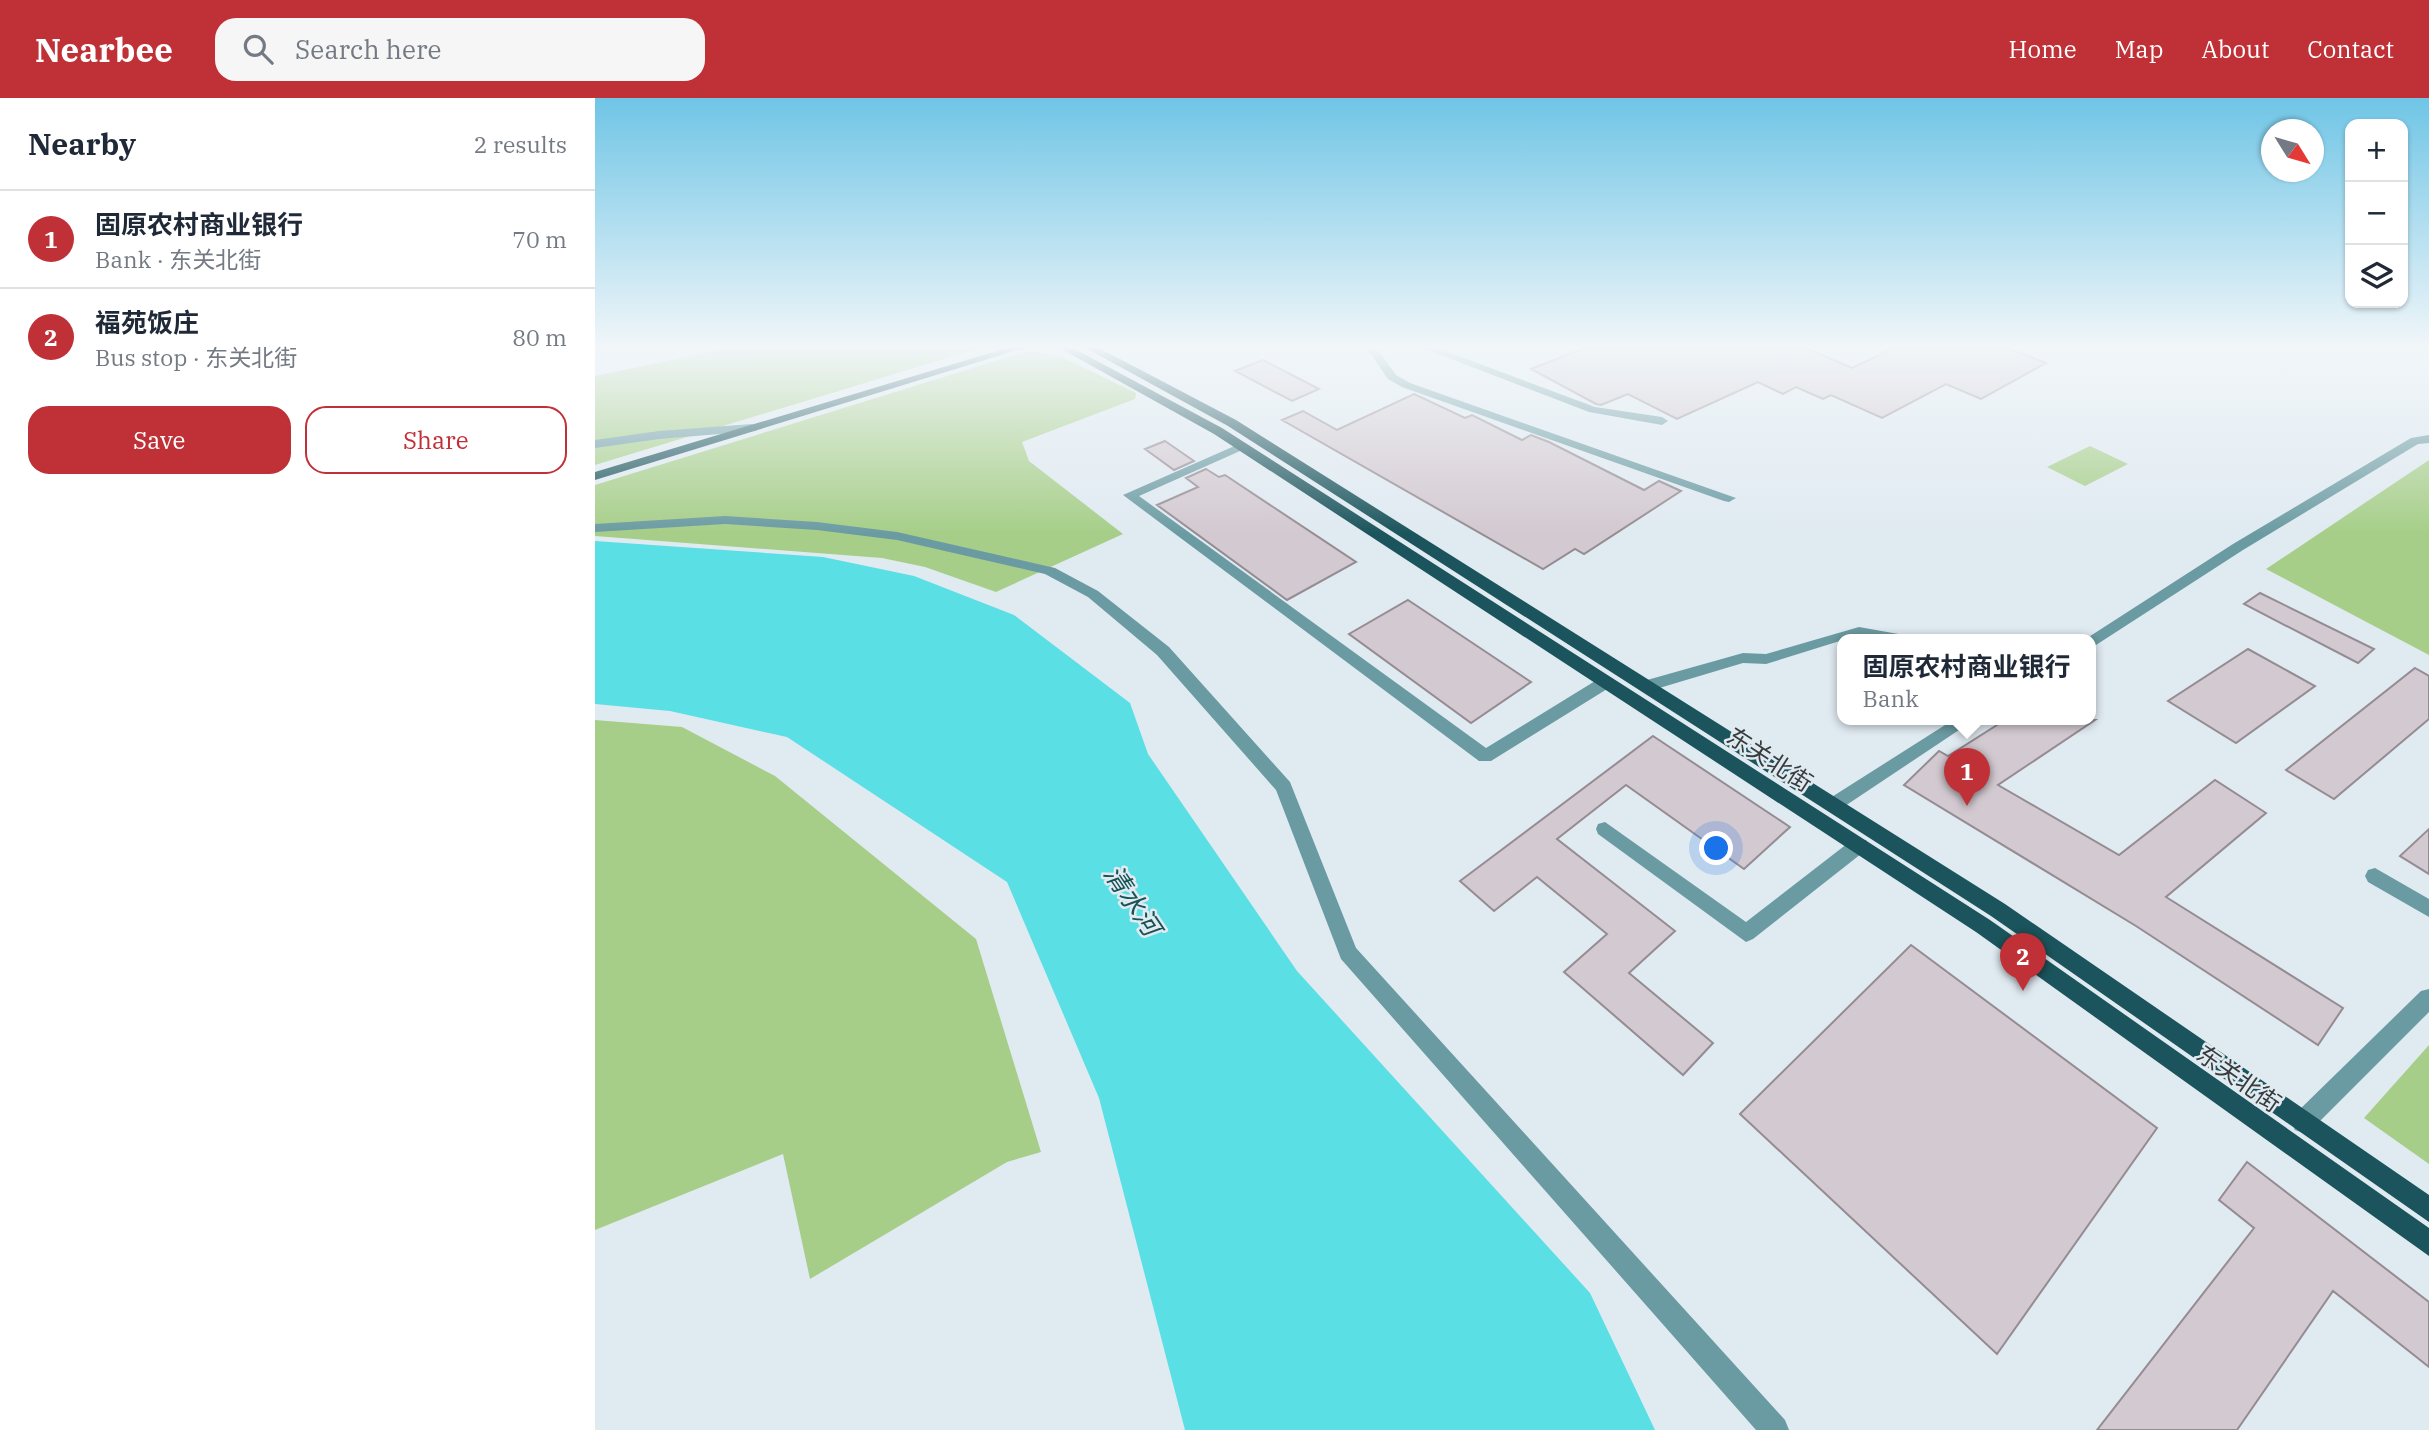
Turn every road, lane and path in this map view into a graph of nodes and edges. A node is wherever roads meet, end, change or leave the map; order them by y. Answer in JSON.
{"nodes":[{"id":1,"x":815,"y":409,"type":"edge"},
{"id":2,"x":1175,"y":409,"type":"edge"},
{"id":3,"x":1206,"y":409,"type":"edge"},
{"id":4,"x":1475,"y":409,"type":"edge"},
{"id":5,"x":1591,"y":409,"type":"edge"},
{"id":6,"x":1663,"y":421,"type":"dead end"},
{"id":7,"x":752,"y":428,"type":"junction"},
{"id":8,"x":2429,"y":439,"type":"edge"},
{"id":9,"x":595,"y":444,"type":"edge"},
{"id":10,"x":1243,"y":447,"type":"junction"},
{"id":11,"x":595,"y":476,"type":"edge"},
{"id":12,"x":1729,"y":498,"type":"dead end"},
{"id":13,"x":595,"y":528,"type":"edge"},
{"id":14,"x":1852,"y":634,"type":"edge"},
{"id":15,"x":1870,"y":634,"type":"edge"},
{"id":16,"x":1837,"y":638,"type":"edge"},
{"id":17,"x":2096,"y":638,"type":"edge"},
{"id":18,"x":1607,"y":682,"type":"junction"},
{"id":19,"x":1646,"y":686,"type":"junction"},
{"id":20,"x":1958,"y":725,"type":"edge"},
{"id":21,"x":1833,"y":805,"type":"junction"},
{"id":22,"x":1605,"y":829,"type":"dead end"},
{"id":23,"x":1859,"y":845,"type":"junction"},
{"id":24,"x":2375,"y":876,"type":"dead end"},
{"id":25,"x":2429,"y":909,"type":"edge"},
{"id":26,"x":2429,"y":998,"type":"edge"},
{"id":27,"x":2303,"y":1122,"type":"junction"},
{"id":28,"x":2429,"y":1210,"type":"edge"},
{"id":29,"x":2429,"y":1243,"type":"edge"},
{"id":30,"x":1775,"y":1430,"type":"edge"}],
"edges":[{"from":1,"to":7,"type":"main road"},
{"from":2,"to":10,"type":"main road","name":"东关北街"},
{"from":3,"to":19,"type":"main road","name":"东关北街"},
{"from":4,"to":12,"type":"street"},
{"from":5,"to":6,"type":"street"},
{"from":7,"to":9,"type":"street"},
{"from":7,"to":11,"type":"main road"},
{"from":8,"to":17,"type":"street"},
{"from":10,"to":18,"type":"main road","name":"东关北街"},
{"from":10,"to":18,"type":"street"},
{"from":13,"to":30,"type":"street"},
{"from":14,"to":15,"type":"street"},
{"from":16,"to":19,"type":"street"},
{"from":18,"to":23,"type":"main road","name":"东关北街"},
{"from":19,"to":21,"type":"main road","name":"东关北街"},
{"from":20,"to":21,"type":"street"},
{"from":21,"to":27,"type":"main road","name":"东关北街"},
{"from":22,"to":23,"type":"street"},
{"from":23,"to":29,"type":"main road","name":"东关北街"},
{"from":24,"to":25,"type":"street"},
{"from":26,"to":27,"type":"street"},
{"from":27,"to":28,"type":"main road","name":"东关北街"}]}
